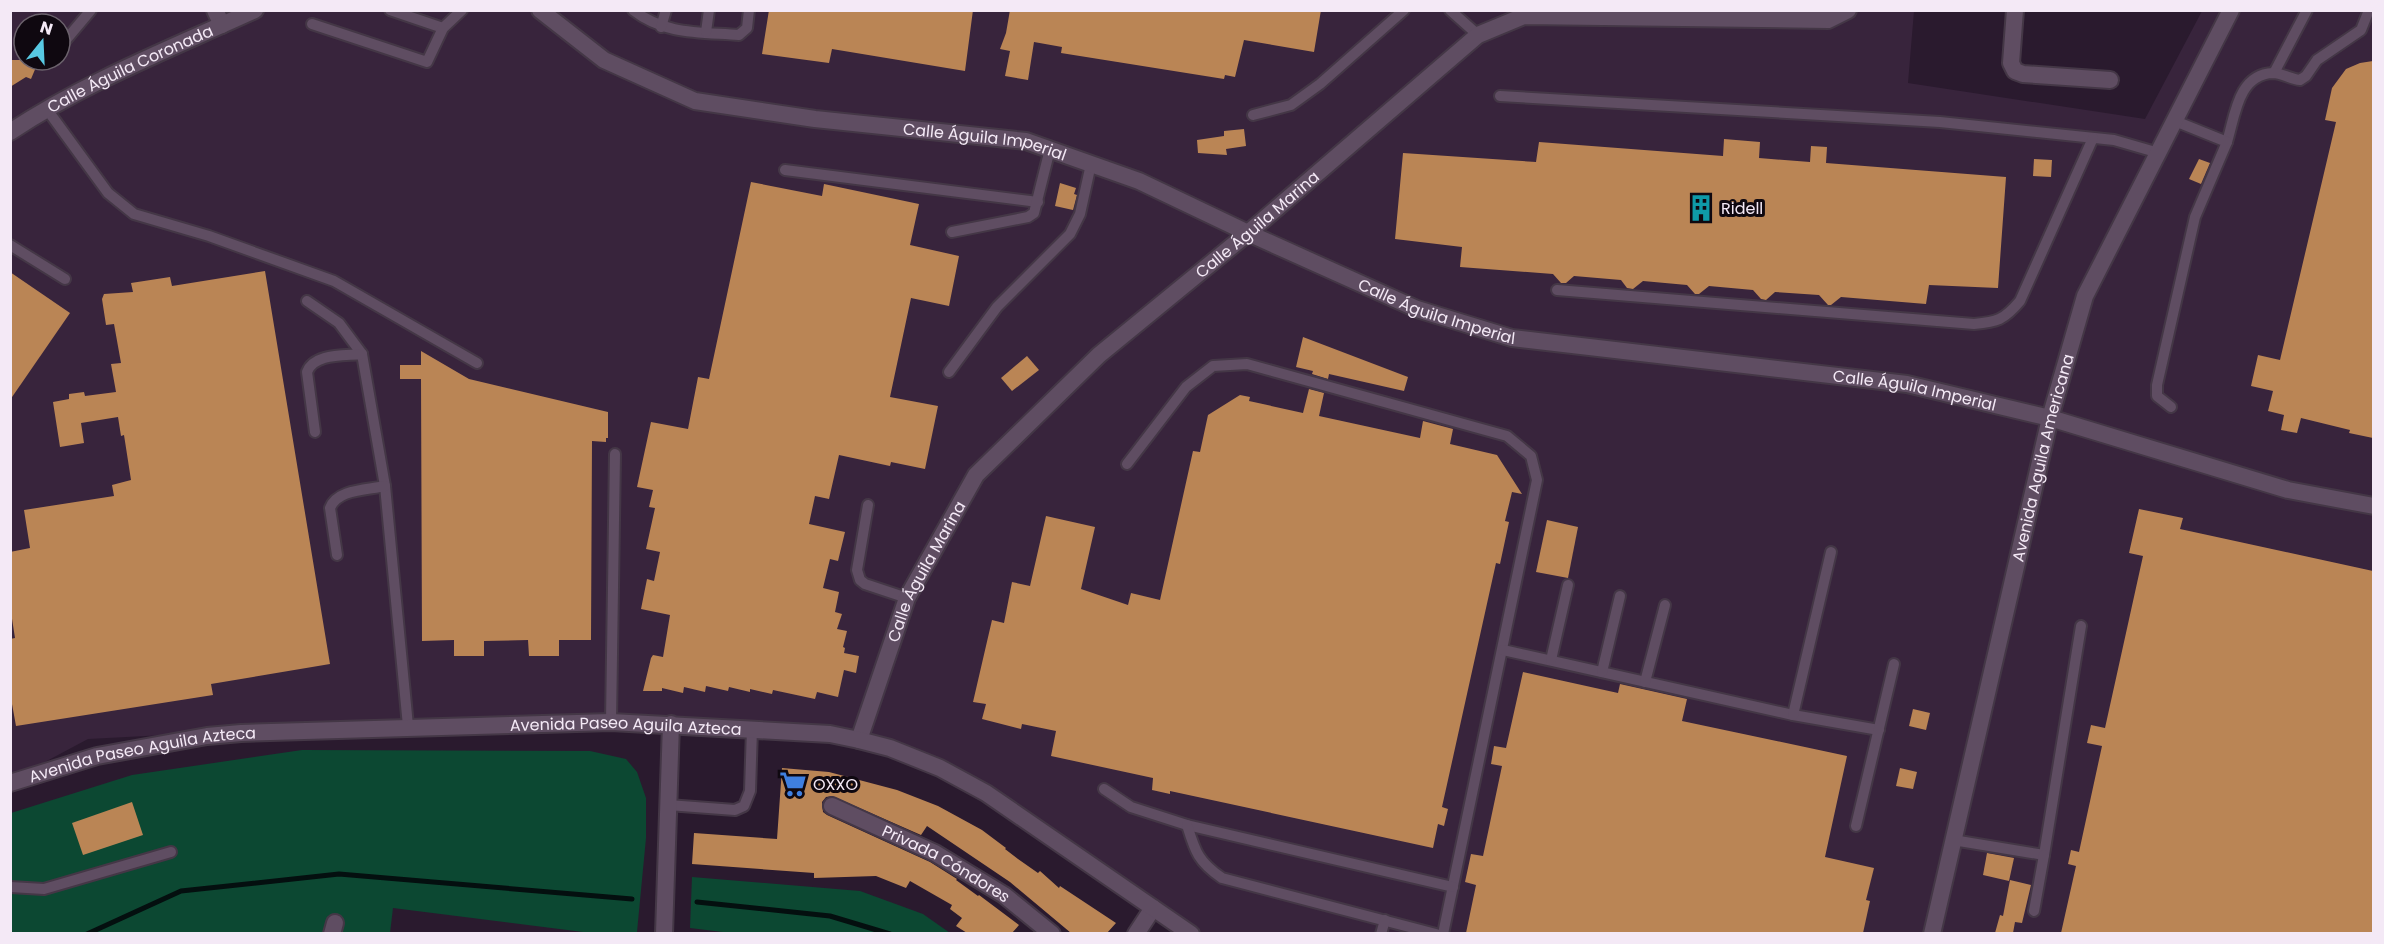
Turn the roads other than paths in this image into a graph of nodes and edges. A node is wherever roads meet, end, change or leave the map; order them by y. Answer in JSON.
{"nodes":[{"id":1,"x":91,"y":10,"type":"edge"},
{"id":2,"x":255,"y":10,"type":"edge"},
{"id":3,"x":390,"y":10,"type":"edge"},
{"id":4,"x":462,"y":10,"type":"edge"},
{"id":5,"x":540,"y":10,"type":"edge"},
{"id":6,"x":633,"y":10,"type":"edge"},
{"id":7,"x":666,"y":10,"type":"edge"},
{"id":8,"x":709,"y":10,"type":"edge"},
{"id":9,"x":748,"y":10,"type":"edge"},
{"id":10,"x":1450,"y":10,"type":"edge"},
{"id":11,"x":1848,"y":10,"type":"edge"},
{"id":12,"x":2015,"y":10,"type":"edge"},
{"id":13,"x":2231,"y":10,"type":"edge"},
{"id":14,"x":2307,"y":10,"type":"edge"},
{"id":15,"x":2369,"y":10,"type":"edge"},
{"id":16,"x":1397,"y":13,"type":"edge"},
{"id":17,"x":218,"y":18,"type":"edge"},
{"id":18,"x":312,"y":24,"type":"dead end"},
{"id":19,"x":661,"y":27,"type":"junction"},
{"id":20,"x":443,"y":28,"type":"junction"},
{"id":21,"x":706,"y":32,"type":"junction"},
{"id":22,"x":72,"y":33,"type":"edge"},
{"id":23,"x":1478,"y":34,"type":"junction"},
{"id":24,"x":2274,"y":73,"type":"junction"},
{"id":25,"x":2110,"y":80,"type":"dead end"},
{"id":26,"x":1500,"y":96,"type":"dead end"},
{"id":27,"x":46,"y":108,"type":"junction"},
{"id":28,"x":1253,"y":115,"type":"dead end"},
{"id":29,"x":2175,"y":121,"type":"junction"},
{"id":30,"x":10,"y":132,"type":"edge"},
{"id":31,"x":2092,"y":138,"type":"junction"},
{"id":32,"x":2227,"y":142,"type":"junction"},
{"id":33,"x":1050,"y":150,"type":"junction"},
{"id":34,"x":2159,"y":153,"type":"junction"},
{"id":35,"x":1091,"y":164,"type":"junction"},
{"id":36,"x":785,"y":170,"type":"dead end"},
{"id":37,"x":1038,"y":202,"type":"junction"},
{"id":38,"x":952,"y":232,"type":"dead end"},
{"id":39,"x":1248,"y":234,"type":"junction"},
{"id":40,"x":10,"y":245,"type":"edge"},
{"id":41,"x":65,"y":279,"type":"dead end"},
{"id":42,"x":1557,"y":290,"type":"dead end"},
{"id":43,"x":307,"y":301,"type":"dead end"},
{"id":44,"x":362,"y":354,"type":"junction"},
{"id":45,"x":477,"y":363,"type":"dead end"},
{"id":46,"x":948,"y":372,"type":"dead end"},
{"id":47,"x":2171,"y":407,"type":"dead end"},
{"id":48,"x":2050,"y":418,"type":"junction"},
{"id":49,"x":315,"y":432,"type":"dead end"},
{"id":50,"x":615,"y":454,"type":"dead end"},
{"id":51,"x":1127,"y":464,"type":"dead end"},
{"id":52,"x":385,"y":486,"type":"junction"},
{"id":53,"x":868,"y":505,"type":"dead end"},
{"id":54,"x":2373,"y":506,"type":"edge"},
{"id":55,"x":1831,"y":552,"type":"dead end"},
{"id":56,"x":337,"y":555,"type":"dead end"},
{"id":57,"x":1568,"y":585,"type":"dead end"},
{"id":58,"x":1620,"y":596,"type":"dead end"},
{"id":59,"x":907,"y":598,"type":"junction"},
{"id":60,"x":1665,"y":605,"type":"dead end"},
{"id":61,"x":2081,"y":626,"type":"dead end"},
{"id":62,"x":1503,"y":650,"type":"junction"},
{"id":63,"x":1551,"y":660,"type":"junction"},
{"id":64,"x":1894,"y":664,"type":"dead end"},
{"id":65,"x":1602,"y":672,"type":"junction"},
{"id":66,"x":1645,"y":682,"type":"junction"},
{"id":67,"x":1793,"y":715,"type":"junction"},
{"id":68,"x":611,"y":722,"type":"junction"},
{"id":69,"x":671,"y":724,"type":"junction"},
{"id":70,"x":408,"y":726,"type":"junction"},
{"id":71,"x":752,"y":729,"type":"junction"},
{"id":72,"x":1879,"y":730,"type":"junction"},
{"id":73,"x":860,"y":740,"type":"junction"},
{"id":74,"x":10,"y":783,"type":"edge"},
{"id":75,"x":1104,"y":789,"type":"dead end"},
{"id":76,"x":668,"y":805,"type":"junction"},
{"id":77,"x":832,"y":806,"type":"dead end"},
{"id":78,"x":1187,"y":825,"type":"junction"},
{"id":79,"x":1856,"y":826,"type":"dead end"},
{"id":80,"x":1953,"y":840,"type":"junction"},
{"id":81,"x":171,"y":852,"type":"dead end"},
{"id":82,"x":2044,"y":855,"type":"junction"},
{"id":83,"x":1453,"y":886,"type":"junction"},
{"id":84,"x":10,"y":887,"type":"edge"},
{"id":85,"x":1153,"y":908,"type":"junction"},
{"id":86,"x":2034,"y":912,"type":"dead end"},
{"id":87,"x":1385,"y":920,"type":"junction"},
{"id":88,"x":664,"y":933,"type":"edge"},
{"id":89,"x":1052,"y":933,"type":"edge"},
{"id":90,"x":1136,"y":933,"type":"edge"},
{"id":91,"x":1191,"y":933,"type":"edge"},
{"id":92,"x":1381,"y":933,"type":"edge"},
{"id":93,"x":1436,"y":933,"type":"edge"},
{"id":94,"x":1443,"y":933,"type":"edge"},
{"id":95,"x":1932,"y":933,"type":"edge"}],
"edges":[{"from":1,"to":22,"type":"lane"},
{"from":2,"to":17,"type":"street","name":"Calle Águila Coronada"},
{"from":3,"to":20,"type":"lane"},
{"from":4,"to":20,"type":"lane"},
{"from":5,"to":33,"type":"street","name":"Calle Águila Imperial"},
{"from":6,"to":19,"type":"lane"},
{"from":7,"to":19,"type":"lane"},
{"from":8,"to":21,"type":"lane"},
{"from":9,"to":21,"type":"lane"},
{"from":10,"to":23,"type":"lane"},
{"from":11,"to":23,"type":"street","name":"Calle Águila Marina"},
{"from":12,"to":25,"type":"street"},
{"from":13,"to":29,"type":"street","name":"Avenida Aguila Americana"},
{"from":14,"to":24,"type":"lane"},
{"from":15,"to":24,"type":"lane"},
{"from":16,"to":28,"type":"lane"},
{"from":17,"to":27,"type":"street","name":"Calle Águila Coronada"},
{"from":18,"to":20,"type":"lane"},
{"from":19,"to":21,"type":"lane"},
{"from":23,"to":39,"type":"street","name":"Calle Águila Marina"},
{"from":24,"to":32,"type":"lane"},
{"from":26,"to":31,"type":"lane"},
{"from":27,"to":30,"type":"street","name":"Calle Águila Coronada"},
{"from":27,"to":45,"type":"lane"},
{"from":29,"to":32,"type":"lane"},
{"from":29,"to":34,"type":"street","name":"Avenida Aguila Americana"},
{"from":31,"to":34,"type":"lane"},
{"from":31,"to":42,"type":"lane"},
{"from":32,"to":47,"type":"lane"},
{"from":33,"to":35,"type":"street","name":"Calle Águila Imperial"},
{"from":33,"to":37,"type":"lane"},
{"from":34,"to":48,"type":"street","name":"Avenida Aguila Americana"},
{"from":35,"to":39,"type":"street","name":"Calle Águila Imperial"},
{"from":35,"to":46,"type":"lane"},
{"from":36,"to":37,"type":"lane"},
{"from":37,"to":38,"type":"lane"},
{"from":39,"to":48,"type":"street","name":"Calle Águila Imperial"},
{"from":39,"to":59,"type":"street","name":"Calle Águila Marina"},
{"from":40,"to":41,"type":"lane"},
{"from":43,"to":44,"type":"lane"},
{"from":44,"to":49,"type":"lane"},
{"from":44,"to":52,"type":"lane"},
{"from":48,"to":54,"type":"street","name":"Calle Águila Imperial"},
{"from":48,"to":80,"type":"street","name":"Avenida Aguila Americana"},
{"from":50,"to":68,"type":"lane"},
{"from":51,"to":62,"type":"lane"},
{"from":52,"to":56,"type":"lane"},
{"from":52,"to":70,"type":"lane"},
{"from":53,"to":59,"type":"lane"},
{"from":55,"to":67,"type":"lane"},
{"from":57,"to":63,"type":"lane"},
{"from":58,"to":65,"type":"lane"},
{"from":59,"to":73,"type":"street","name":"Calle Águila Marina"},
{"from":60,"to":66,"type":"lane"},
{"from":61,"to":82,"type":"lane"},
{"from":62,"to":63,"type":"lane"},
{"from":62,"to":83,"type":"lane"},
{"from":63,"to":65,"type":"lane"},
{"from":64,"to":72,"type":"lane"},
{"from":65,"to":66,"type":"lane"},
{"from":66,"to":67,"type":"lane"},
{"from":67,"to":72,"type":"lane"},
{"from":68,"to":69,"type":"street","name":"Avenida Paseo Aguila Azteca"},
{"from":68,"to":70,"type":"street","name":"Avenida Paseo Aguila Azteca"},
{"from":69,"to":71,"type":"street","name":"Avenida Paseo Aguila Azteca"},
{"from":69,"to":76,"type":"street"},
{"from":70,"to":74,"type":"street","name":"Avenida Paseo Aguila Azteca"},
{"from":71,"to":73,"type":"street","name":"Avenida Paseo Aguila Azteca"},
{"from":71,"to":76,"type":"lane"},
{"from":72,"to":79,"type":"lane"},
{"from":73,"to":85,"type":"street","name":"Avenida Paseo Aguila Azteca"},
{"from":75,"to":78,"type":"lane"},
{"from":76,"to":88,"type":"street"},
{"from":77,"to":89,"type":"street","name":"Privada Cóndores"},
{"from":78,"to":83,"type":"lane"},
{"from":78,"to":87,"type":"lane"},
{"from":80,"to":82,"type":"lane"},
{"from":80,"to":95,"type":"street","name":"Avenida Aguila Americana"},
{"from":81,"to":84,"type":"lane"},
{"from":82,"to":86,"type":"lane"},
{"from":83,"to":94,"type":"lane"},
{"from":85,"to":90,"type":"street"},
{"from":85,"to":91,"type":"street","name":"Avenida Paseo Aguila Azteca"},
{"from":87,"to":92,"type":"lane"},
{"from":87,"to":93,"type":"lane"}]}
